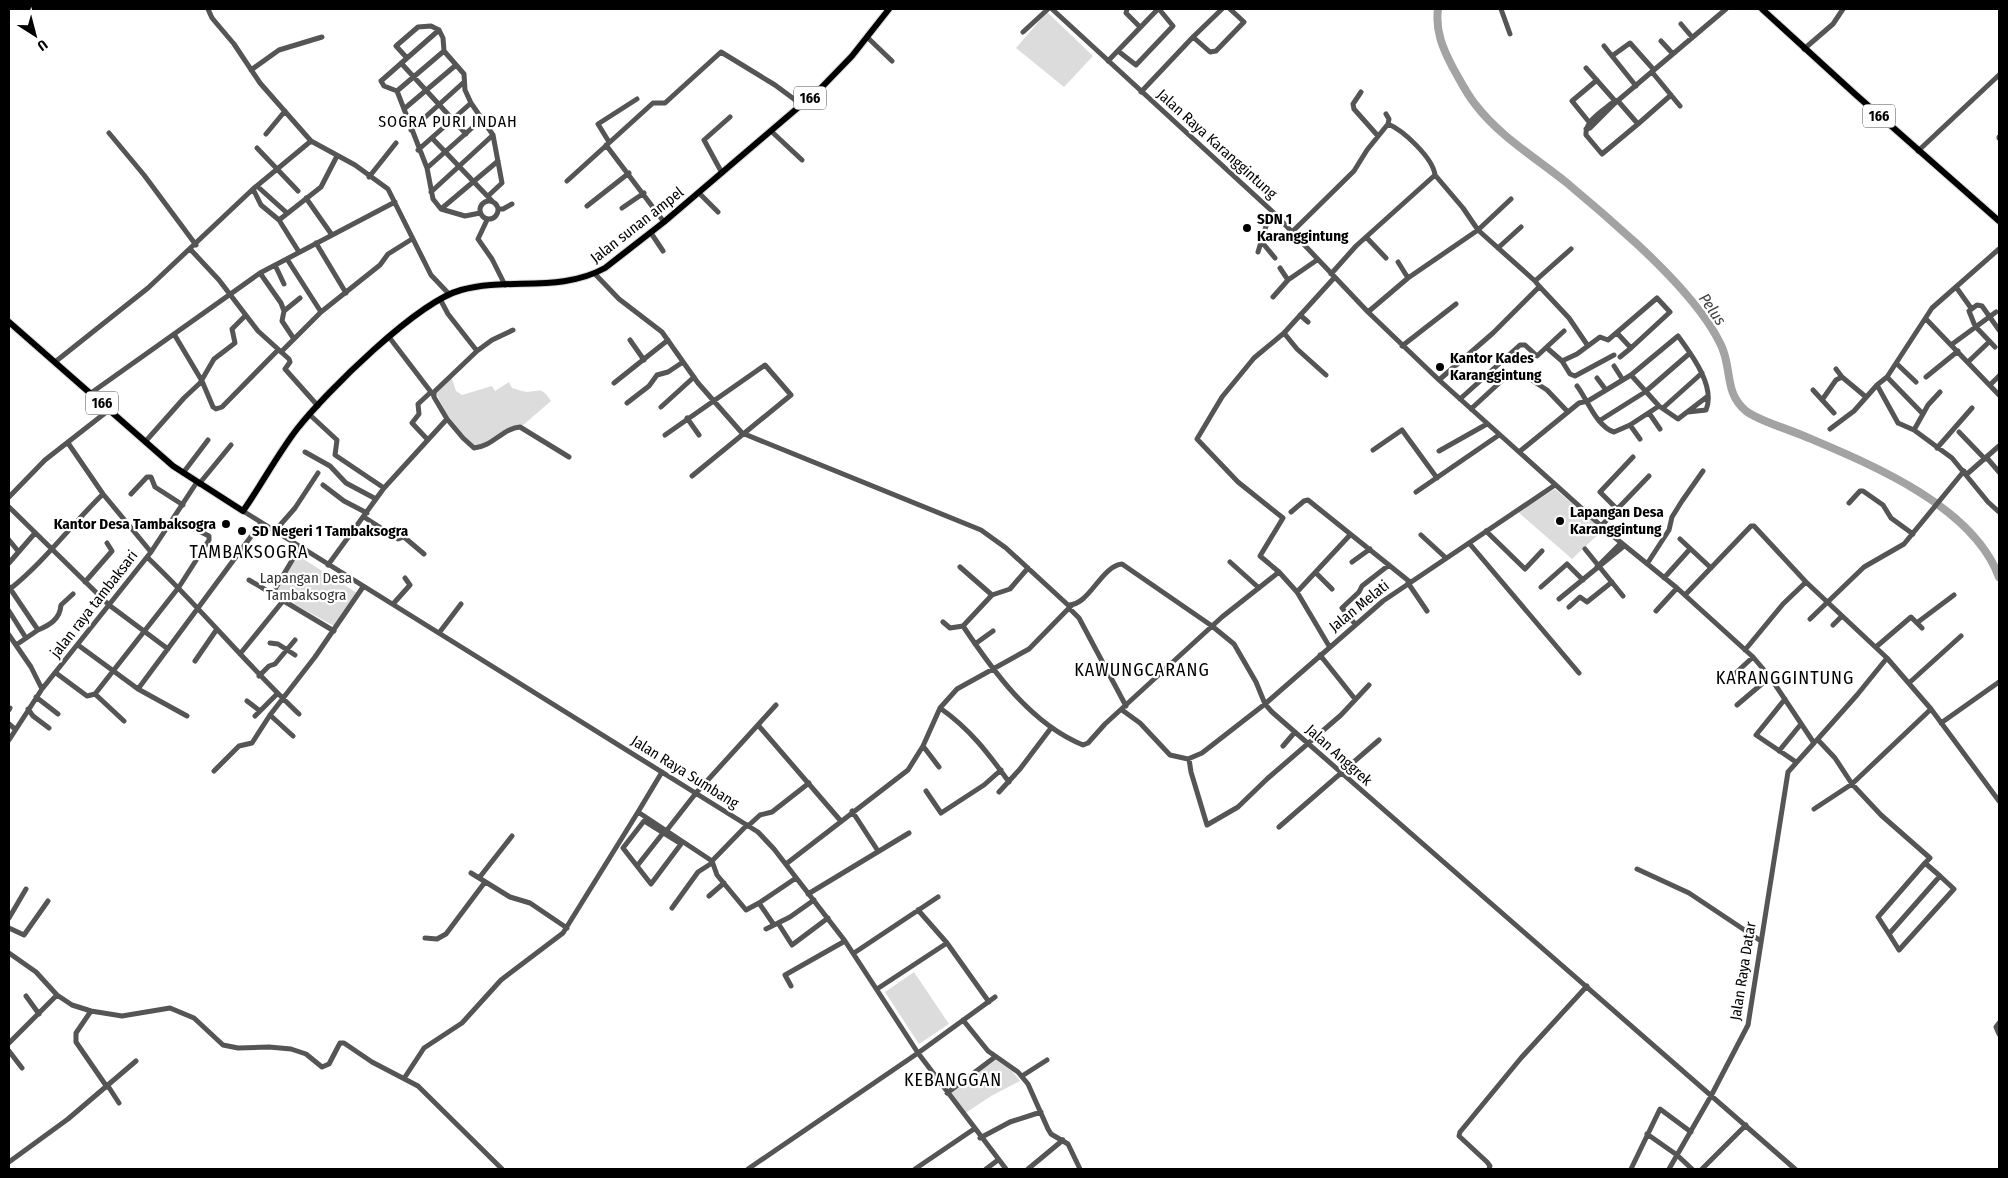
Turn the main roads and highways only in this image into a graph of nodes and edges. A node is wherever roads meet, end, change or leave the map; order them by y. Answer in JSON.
{"nodes":[{"id":1,"x":889,"y":9,"type":"edge"},
{"id":2,"x":1762,"y":9,"type":"edge"},
{"id":3,"x":1999,"y":220,"type":"edge"},
{"id":4,"x":9,"y":322,"type":"edge"}],
"edges":[{"from":1,"to":4,"type":"main road","name":"Jalan sunan ampel","number":"166"},
{"from":2,"to":3,"type":"main road","number":"166"}]}
